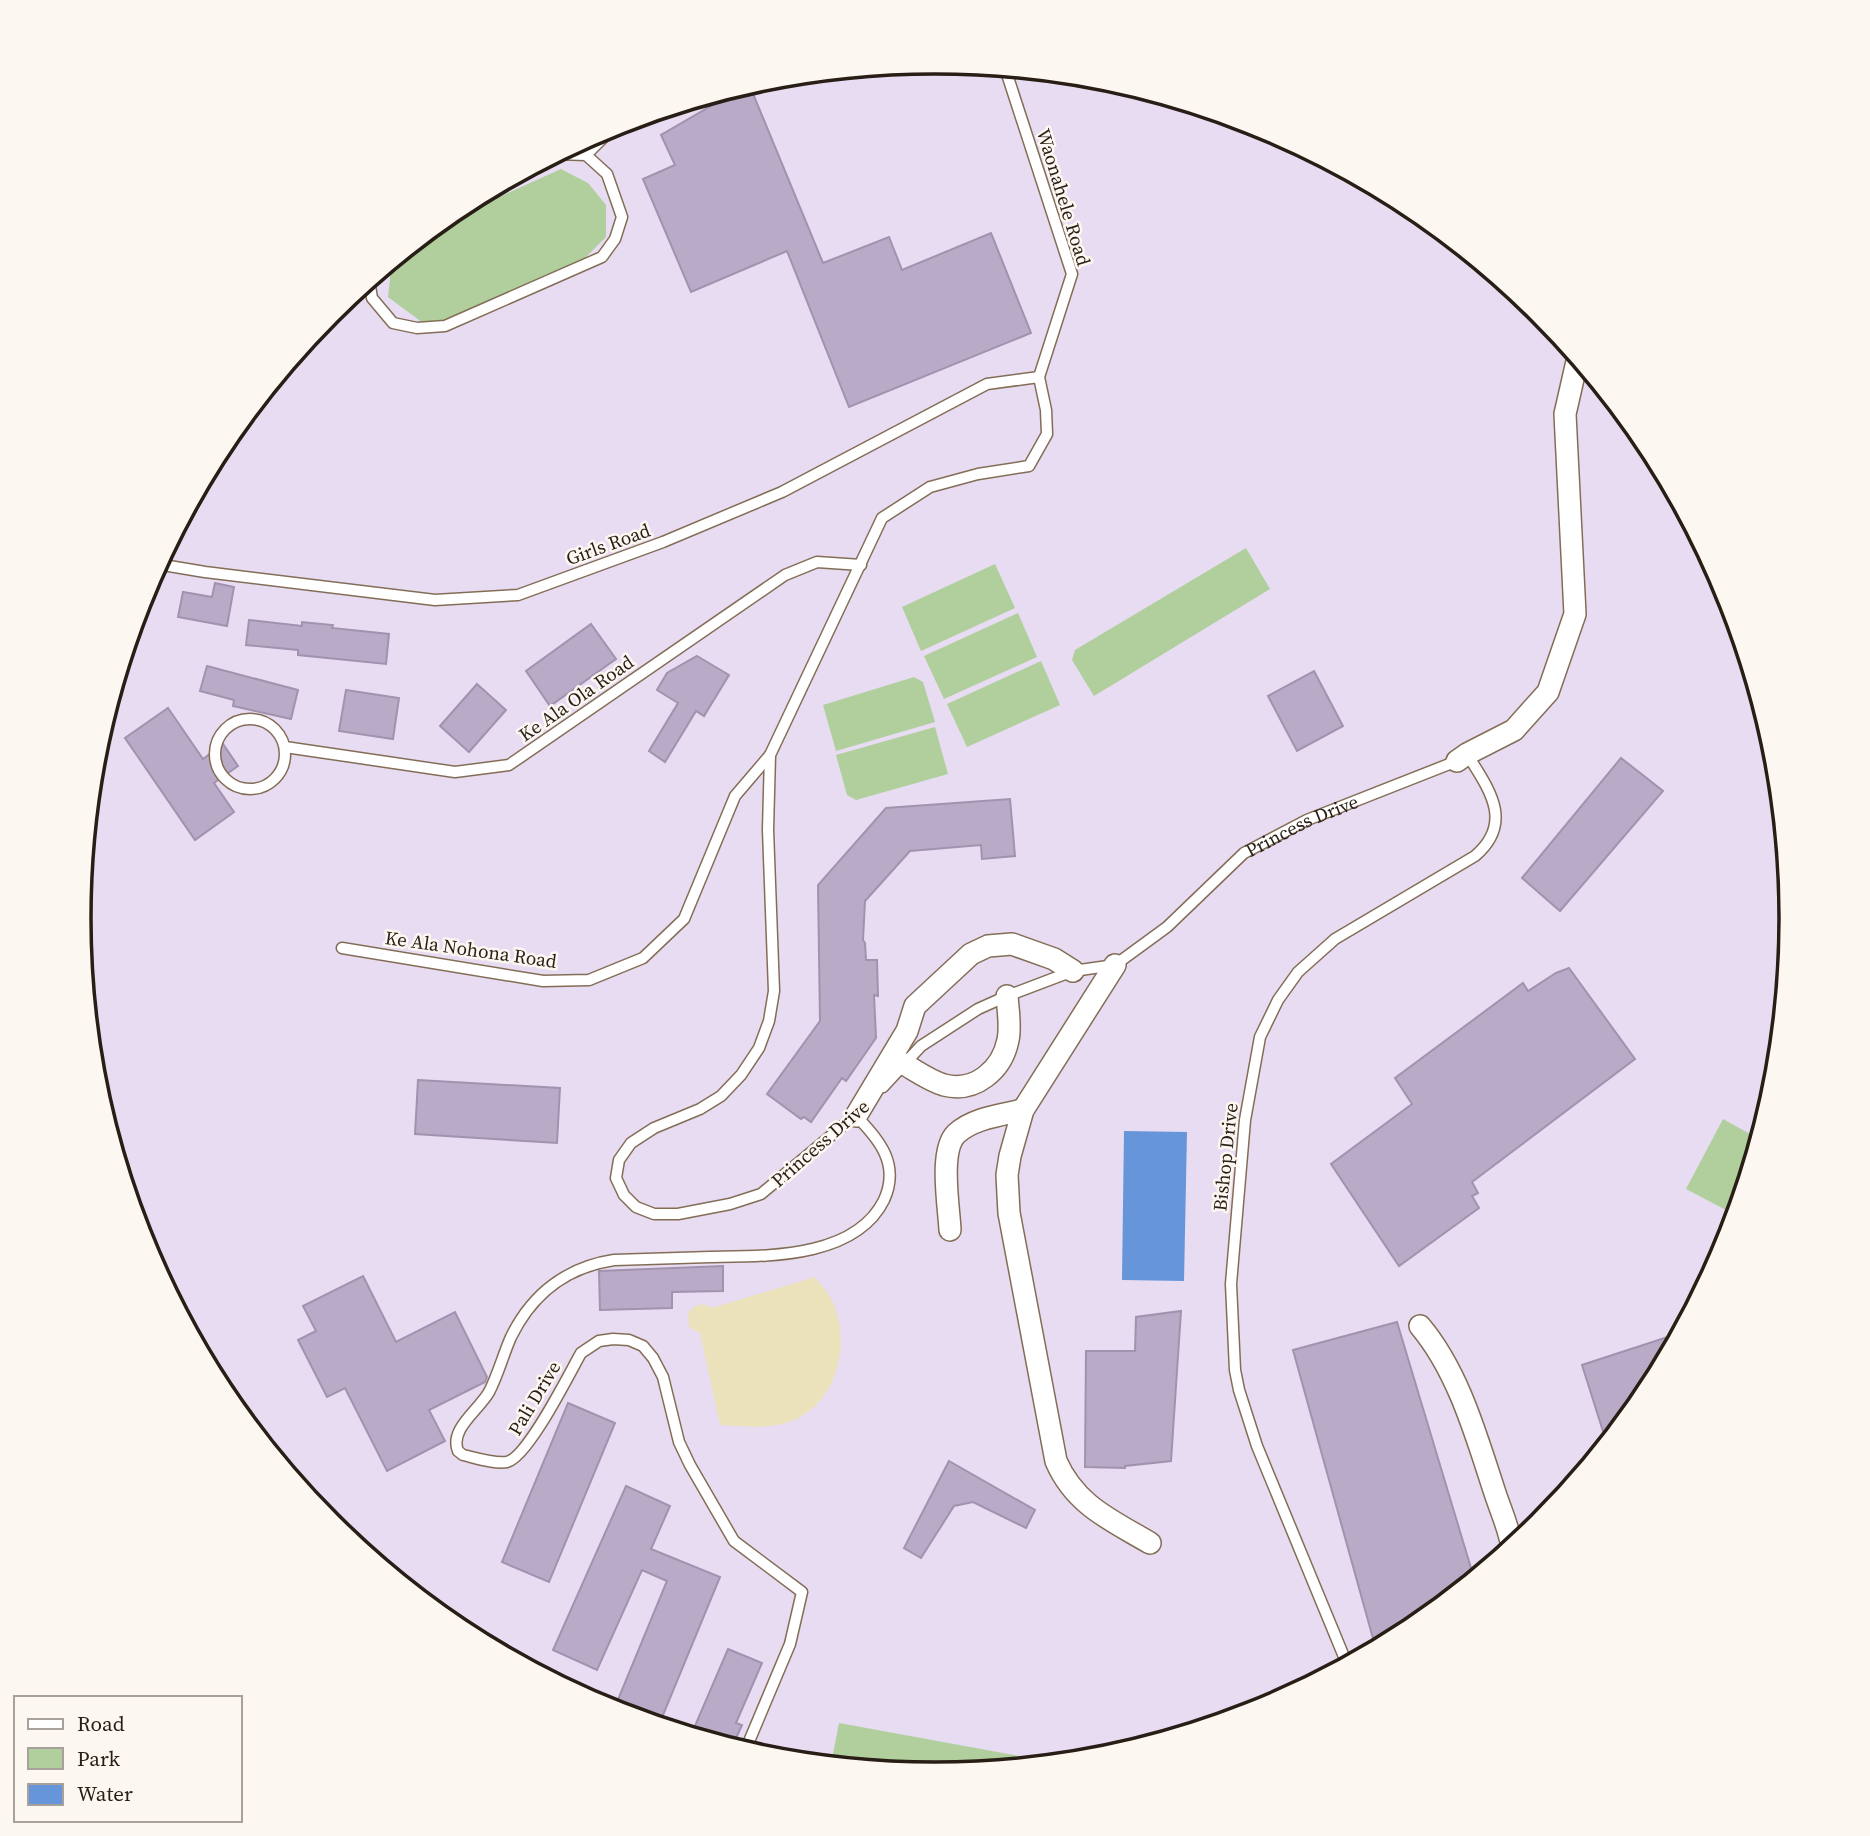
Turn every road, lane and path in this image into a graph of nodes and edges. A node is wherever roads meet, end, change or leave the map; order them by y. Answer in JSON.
{"nodes":[{"id":1,"x":1008,"y":77,"type":"edge"},
{"id":2,"x":596,"y":145,"type":"edge"},
{"id":3,"x":575,"y":155,"type":"edge"},
{"id":4,"x":586,"y":155,"type":"junction"},
{"id":5,"x":371,"y":290,"type":"edge"},
{"id":6,"x":372,"y":298,"type":"junction"},
{"id":7,"x":359,"y":303,"type":"dead end"},
{"id":8,"x":1575,"y":368,"type":"edge"},
{"id":9,"x":1039,"y":377,"type":"junction"},
{"id":10,"x":861,"y":565,"type":"junction"},
{"id":11,"x":168,"y":566,"type":"edge"},
{"id":12,"x":285,"y":747,"type":"junction"},
{"id":13,"x":769,"y":755,"type":"junction"},
{"id":14,"x":1462,"y":757,"type":"junction"},
{"id":15,"x":342,"y":948,"type":"dead end"},
{"id":16,"x":1115,"y":965,"type":"junction"},
{"id":17,"x":1073,"y":971,"type":"junction"},
{"id":18,"x":1007,"y":996,"type":"junction"},
{"id":19,"x":904,"y":1064,"type":"junction"},
{"id":20,"x":1023,"y":1110,"type":"junction"},
{"id":21,"x":856,"y":1116,"type":"junction"},
{"id":22,"x":950,"y":1230,"type":"dead end"},
{"id":23,"x":1420,"y":1326,"type":"dead end"},
{"id":24,"x":1509,"y":1537,"type":"edge"},
{"id":25,"x":1150,"y":1543,"type":"dead end"},
{"id":26,"x":1344,"y":1656,"type":"edge"},
{"id":27,"x":749,"y":1741,"type":"edge"}],
"edges":[{"from":1,"to":9,"type":"lane","name":"Waonahele Road"},
{"from":2,"to":4,"type":"lane"},
{"from":3,"to":4,"type":"lane"},
{"from":4,"to":6,"type":"lane"},
{"from":5,"to":6,"type":"lane"},
{"from":6,"to":7,"type":"lane"},
{"from":8,"to":14,"type":"street","name":"Princess Drive"},
{"from":9,"to":10,"type":"lane","name":"Princess Drive"},
{"from":9,"to":11,"type":"lane","name":"Girls Road"},
{"from":10,"to":12,"type":"lane","name":"Ke Ala Ola Road"},
{"from":10,"to":13,"type":"lane","name":"Princess Drive"},
{"from":12,"to":12,"type":"lane"},
{"from":13,"to":15,"type":"lane","name":"Ke Ala Nohona Road"},
{"from":13,"to":21,"type":"lane","name":"Princess Drive"},
{"from":14,"to":16,"type":"lane","name":"Princess Drive"},
{"from":14,"to":26,"type":"lane","name":"Bishop Drive"},
{"from":16,"to":17,"type":"lane","name":"Princess Drive"},
{"from":16,"to":20,"type":"street"},
{"from":17,"to":18,"type":"lane","name":"Princess Drive"},
{"from":17,"to":21,"type":"street"},
{"from":18,"to":19,"type":"lane","name":"Princess Drive"},
{"from":18,"to":19,"type":"street"},
{"from":19,"to":21,"type":"lane","name":"Princess Drive"},
{"from":20,"to":22,"type":"street"},
{"from":20,"to":25,"type":"street"},
{"from":21,"to":27,"type":"lane","name":"Pali Drive"},
{"from":23,"to":24,"type":"street"}]}
